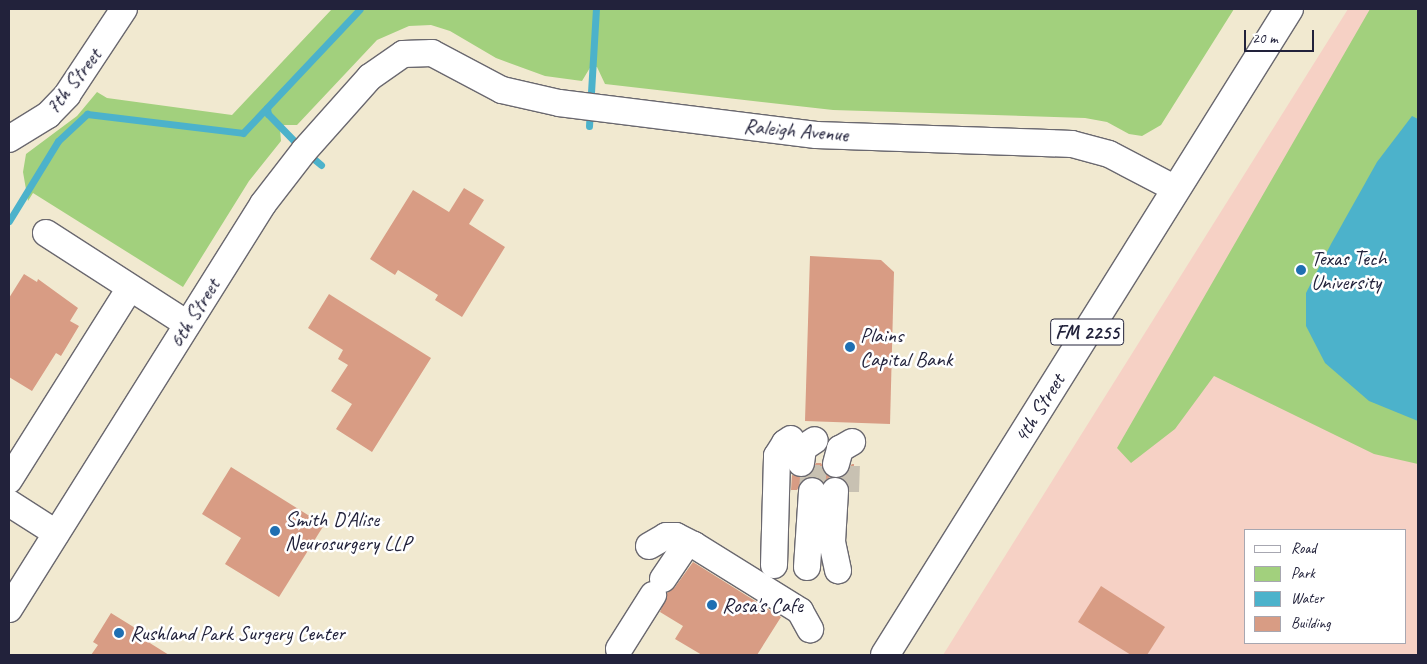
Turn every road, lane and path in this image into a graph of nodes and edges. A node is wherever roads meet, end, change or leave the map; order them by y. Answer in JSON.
{"nodes":[{"id":1,"x":124,"y":9,"type":"edge"},
{"id":2,"x":1288,"y":9,"type":"edge"},
{"id":3,"x":417,"y":53,"type":"joint"},
{"id":4,"x":9,"y":139,"type":"edge"},
{"id":5,"x":1176,"y":189,"type":"junction"},
{"id":6,"x":46,"y":234,"type":"dead end"},
{"id":7,"x":130,"y":288,"type":"junction"},
{"id":8,"x":187,"y":324,"type":"junction"},
{"id":9,"x":823,"y":451,"type":"dead end"},
{"id":10,"x":9,"y":480,"type":"edge"},
{"id":11,"x":9,"y":503,"type":"edge"},
{"id":12,"x":56,"y":533,"type":"junction"},
{"id":13,"x":694,"y":545,"type":"junction"},
{"id":14,"x":649,"y":546,"type":"dead end"},
{"id":15,"x":803,"y":567,"type":"junction"},
{"id":16,"x":17,"y":578,"type":"edge"},
{"id":17,"x":9,"y":609,"type":"edge"},
{"id":18,"x":810,"y":629,"type":"dead end"},
{"id":19,"x":619,"y":649,"type":"dead end"},
{"id":20,"x":885,"y":655,"type":"edge"}],
"edges":[{"from":1,"to":4,"type":"street","name":"7th Street"},
{"from":2,"to":5,"type":"main road","name":"4th Street","number":"FM 2255"},
{"from":3,"to":5,"type":"street","name":"Raleigh Avenue"},
{"from":3,"to":8,"type":"street","name":"6th Street"},
{"from":5,"to":20,"type":"main road","name":"4th Street","number":"FM 2255"},
{"from":6,"to":7,"type":"street"},
{"from":7,"to":8,"type":"street"},
{"from":7,"to":10,"type":"street"},
{"from":8,"to":12,"type":"street","name":"6th Street"},
{"from":9,"to":15,"type":"street"},
{"from":11,"to":12,"type":"street"},
{"from":12,"to":16,"type":"street","name":"6th Street"},
{"from":13,"to":14,"type":"street"},
{"from":13,"to":18,"type":"street"},
{"from":13,"to":19,"type":"street"},
{"from":15,"to":15,"type":"street"},
{"from":16,"to":17,"type":"street","name":"6th Street"}]}
